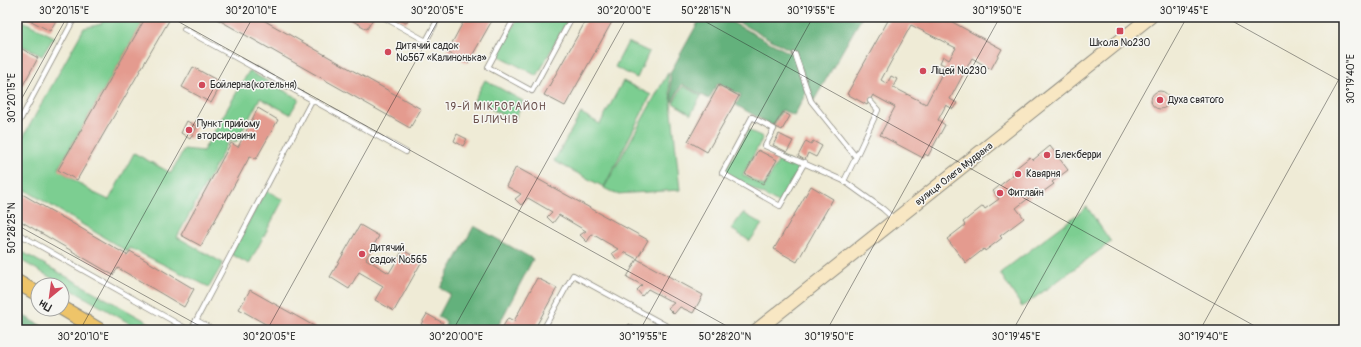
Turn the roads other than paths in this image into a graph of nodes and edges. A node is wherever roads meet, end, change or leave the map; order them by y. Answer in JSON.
{"nodes":[{"id":1,"x":75,"y":17,"type":"edge"},
{"id":2,"x":383,"y":17,"type":"edge"},
{"id":3,"x":439,"y":17,"type":"edge"},
{"id":4,"x":515,"y":17,"type":"edge"},
{"id":5,"x":572,"y":17,"type":"edge"},
{"id":6,"x":1150,"y":17,"type":"edge"},
{"id":7,"x":184,"y":29,"type":"dead end"},
{"id":8,"x":795,"y":54,"type":"dead end"},
{"id":9,"x":312,"y":100,"type":"junction"},
{"id":10,"x":870,"y":101,"type":"dead end"},
{"id":11,"x":17,"y":126,"type":"edge"},
{"id":12,"x":406,"y":152,"type":"dead end"},
{"id":13,"x":856,"y":156,"type":"junction"},
{"id":14,"x":804,"y":162,"type":"junction"},
{"id":15,"x":844,"y":181,"type":"junction"},
{"id":16,"x":895,"y":220,"type":"junction"},
{"id":17,"x":17,"y":233,"type":"edge"},
{"id":18,"x":17,"y":282,"type":"edge"},
{"id":19,"x":30,"y":289,"type":"edge"},
{"id":20,"x":70,"y":313,"type":"edge"},
{"id":21,"x":196,"y":320,"type":"junction"},
{"id":22,"x":99,"y":330,"type":"edge"},
{"id":23,"x":190,"y":330,"type":"edge"},
{"id":24,"x":214,"y":330,"type":"edge"},
{"id":25,"x":543,"y":330,"type":"edge"},
{"id":26,"x":674,"y":330,"type":"edge"},
{"id":27,"x":757,"y":330,"type":"edge"}],
"edges":[{"from":1,"to":11,"type":"lane"},
{"from":2,"to":3,"type":"lane"},
{"from":4,"to":5,"type":"lane"},
{"from":6,"to":16,"type":"street","name":"вулиця Олега Мудрака"},
{"from":7,"to":9,"type":"lane"},
{"from":8,"to":13,"type":"lane"},
{"from":9,"to":12,"type":"lane"},
{"from":9,"to":21,"type":"lane"},
{"from":10,"to":13,"type":"lane"},
{"from":13,"to":15,"type":"lane"},
{"from":14,"to":14,"type":"lane"},
{"from":14,"to":15,"type":"lane"},
{"from":15,"to":16,"type":"lane"},
{"from":16,"to":27,"type":"street","name":"вулиця Олега Мудрака"},
{"from":17,"to":23,"type":"lane"},
{"from":18,"to":19,"type":"main road"},
{"from":20,"to":22,"type":"main road"},
{"from":21,"to":23,"type":"lane"},
{"from":21,"to":24,"type":"lane"},
{"from":25,"to":26,"type":"lane"}]}
